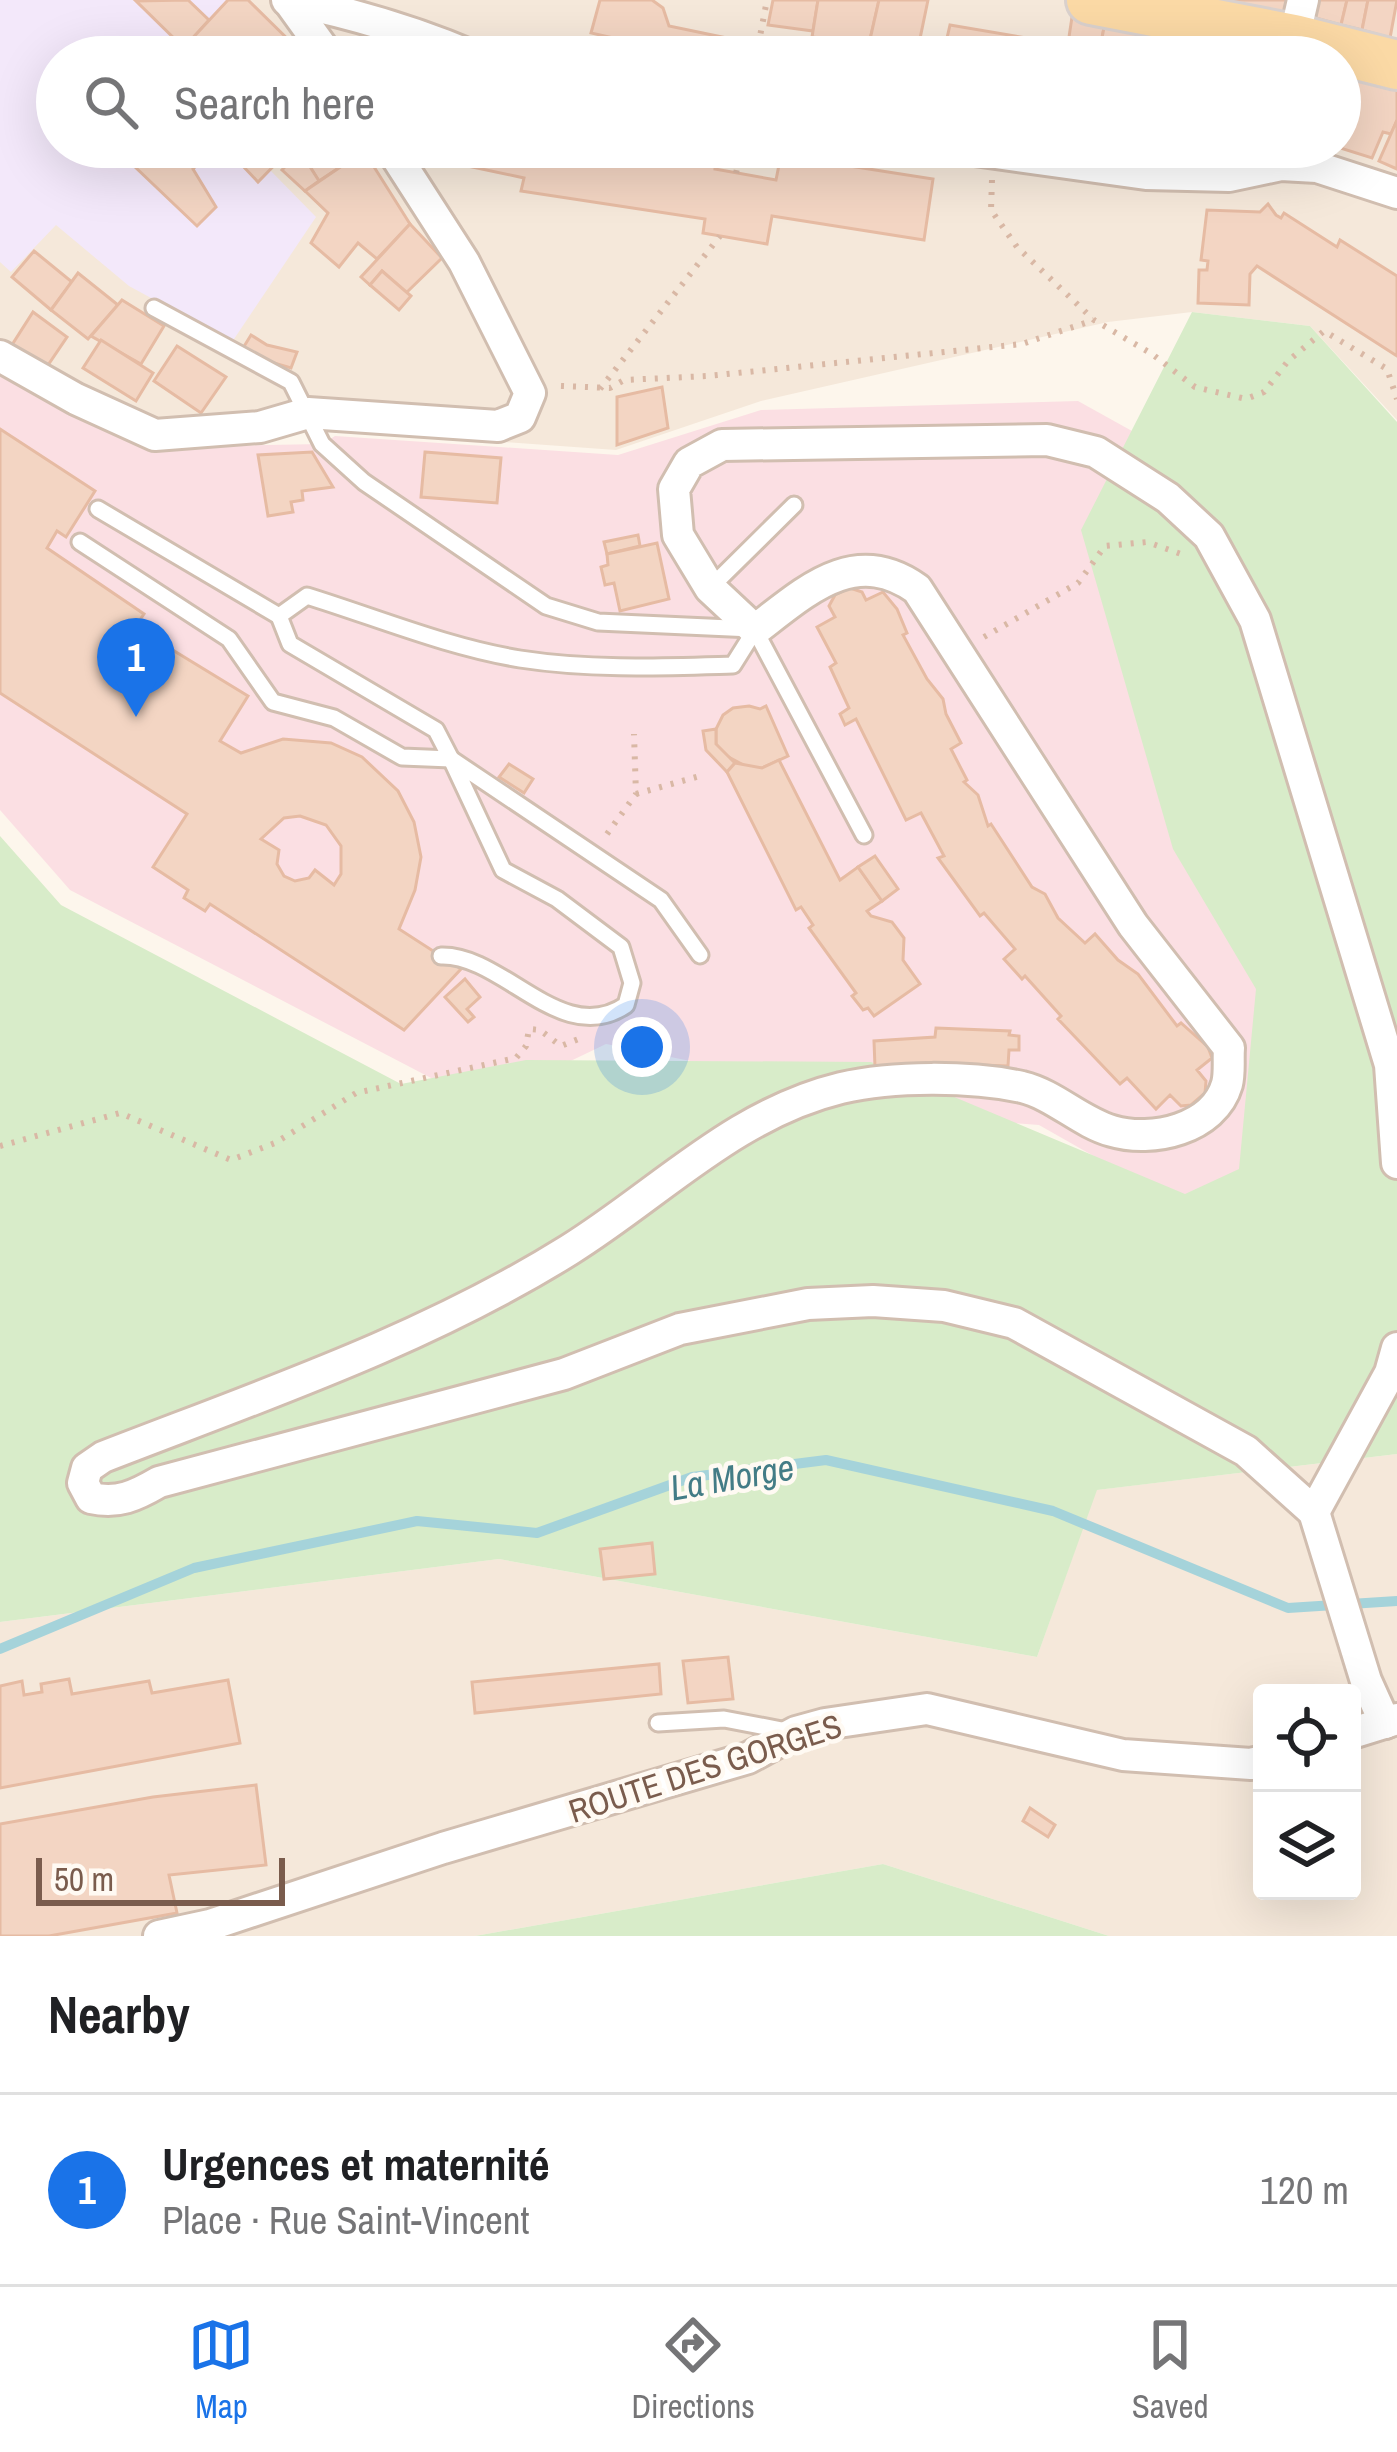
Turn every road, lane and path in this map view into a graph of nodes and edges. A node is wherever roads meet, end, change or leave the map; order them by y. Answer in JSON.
{"nodes":[{"id":1,"x":288,"y":0,"type":"edge"},
{"id":2,"x":767,"y":0,"type":"edge"},
{"id":3,"x":1091,"y":0,"type":"edge"},
{"id":4,"x":1299,"y":19,"type":"edge"},
{"id":5,"x":314,"y":36,"type":"edge"},
{"id":6,"x":425,"y":36,"type":"edge"},
{"id":7,"x":760,"y":36,"type":"edge"},
{"id":8,"x":1335,"y":36,"type":"edge"},
{"id":9,"x":1361,"y":48,"type":"edge"},
{"id":10,"x":1397,"y":65,"type":"edge"},
{"id":11,"x":404,"y":168,"type":"edge"},
{"id":12,"x":737,"y":168,"type":"edge"},
{"id":13,"x":993,"y":168,"type":"edge"},
{"id":14,"x":1098,"y":168,"type":"edge"},
{"id":15,"x":1267,"y":168,"type":"edge"},
{"id":16,"x":1323,"y":168,"type":"edge"},
{"id":17,"x":736,"y":173,"type":"dead end"},
{"id":18,"x":1397,"y":193,"type":"edge"},
{"id":19,"x":720,"y":236,"type":"dead end"},
{"id":20,"x":154,"y":308,"type":"dead end"},
{"id":21,"x":1094,"y":320,"type":"junction"},
{"id":22,"x":0,"y":356,"type":"edge"},
{"id":23,"x":600,"y":389,"type":"junction"},
{"id":24,"x":530,"y":393,"type":"junction"},
{"id":25,"x":1397,"y":399,"type":"edge"},
{"id":26,"x":308,"y":413,"type":"junction"},
{"id":27,"x":794,"y":505,"type":"dead end"},
{"id":28,"x":98,"y":509,"type":"dead end"},
{"id":29,"x":1208,"y":536,"type":"junction"},
{"id":30,"x":80,"y":542,"type":"dead end"},
{"id":31,"x":710,"y":588,"type":"junction"},
{"id":32,"x":278,"y":616,"type":"junction"},
{"id":33,"x":755,"y":630,"type":"junction"},
{"id":34,"x":956,"y":653,"type":"junction"},
{"id":35,"x":634,"y":734,"type":"dead end"},
{"id":36,"x":451,"y":759,"type":"junction"},
{"id":37,"x":700,"y":776,"type":"dead end"},
{"id":38,"x":636,"y":794,"type":"junction"},
{"id":39,"x":607,"y":834,"type":"dead end"},
{"id":40,"x":864,"y":835,"type":"dead end"},
{"id":41,"x":700,"y":955,"type":"dead end"},
{"id":42,"x":441,"y":956,"type":"dead end"},
{"id":43,"x":580,"y":1017,"type":"junction"},
{"id":44,"x":0,"y":1146,"type":"edge"},
{"id":45,"x":1397,"y":1162,"type":"edge"},
{"id":46,"x":1397,"y":1348,"type":"edge"},
{"id":47,"x":1318,"y":1527,"type":"junction"},
{"id":48,"x":1391,"y":1721,"type":"edge"},
{"id":49,"x":658,"y":1723,"type":"dead end"},
{"id":50,"x":1361,"y":1730,"type":"edge"},
{"id":51,"x":796,"y":1732,"type":"junction"},
{"id":52,"x":1253,"y":1763,"type":"edge"},
{"id":53,"x":159,"y":1936,"type":"edge"}],
"edges":[{"from":1,"to":5,"type":"street"},
{"from":1,"to":6,"type":"street"},
{"from":2,"to":7,"type":"path"},
{"from":3,"to":4,"type":"main road"},
{"from":4,"to":8,"type":"main road"},
{"from":9,"to":10,"type":"main road"},
{"from":11,"to":24,"type":"street"},
{"from":12,"to":17,"type":"path"},
{"from":13,"to":21,"type":"path"},
{"from":14,"to":15,"type":"street"},
{"from":16,"to":18,"type":"street"},
{"from":19,"to":23,"type":"path"},
{"from":20,"to":26,"type":"lane"},
{"from":21,"to":23,"type":"path"},
{"from":21,"to":25,"type":"path"},
{"from":22,"to":26,"type":"street"},
{"from":23,"to":24,"type":"path"},
{"from":24,"to":26,"type":"street"},
{"from":26,"to":33,"type":"lane"},
{"from":27,"to":31,"type":"lane"},
{"from":28,"to":32,"type":"lane"},
{"from":29,"to":31,"type":"street"},
{"from":29,"to":34,"type":"path"},
{"from":29,"to":45,"type":"street"},
{"from":30,"to":36,"type":"lane"},
{"from":31,"to":33,"type":"street"},
{"from":32,"to":33,"type":"lane"},
{"from":32,"to":36,"type":"lane"},
{"from":33,"to":34,"type":"street"},
{"from":33,"to":40,"type":"lane"},
{"from":34,"to":47,"type":"street"},
{"from":35,"to":38,"type":"path"},
{"from":36,"to":41,"type":"lane"},
{"from":36,"to":43,"type":"lane"},
{"from":37,"to":38,"type":"path"},
{"from":38,"to":39,"type":"path"},
{"from":42,"to":43,"type":"lane"},
{"from":43,"to":44,"type":"path"},
{"from":46,"to":47,"type":"street"},
{"from":47,"to":48,"type":"street"},
{"from":48,"to":50,"type":"street"},
{"from":49,"to":51,"type":"lane"},
{"from":51,"to":52,"type":"street","name":"ROUTE DES GORGES"},
{"from":51,"to":53,"type":"street","name":"ROUTE DES GORGES"}]}
